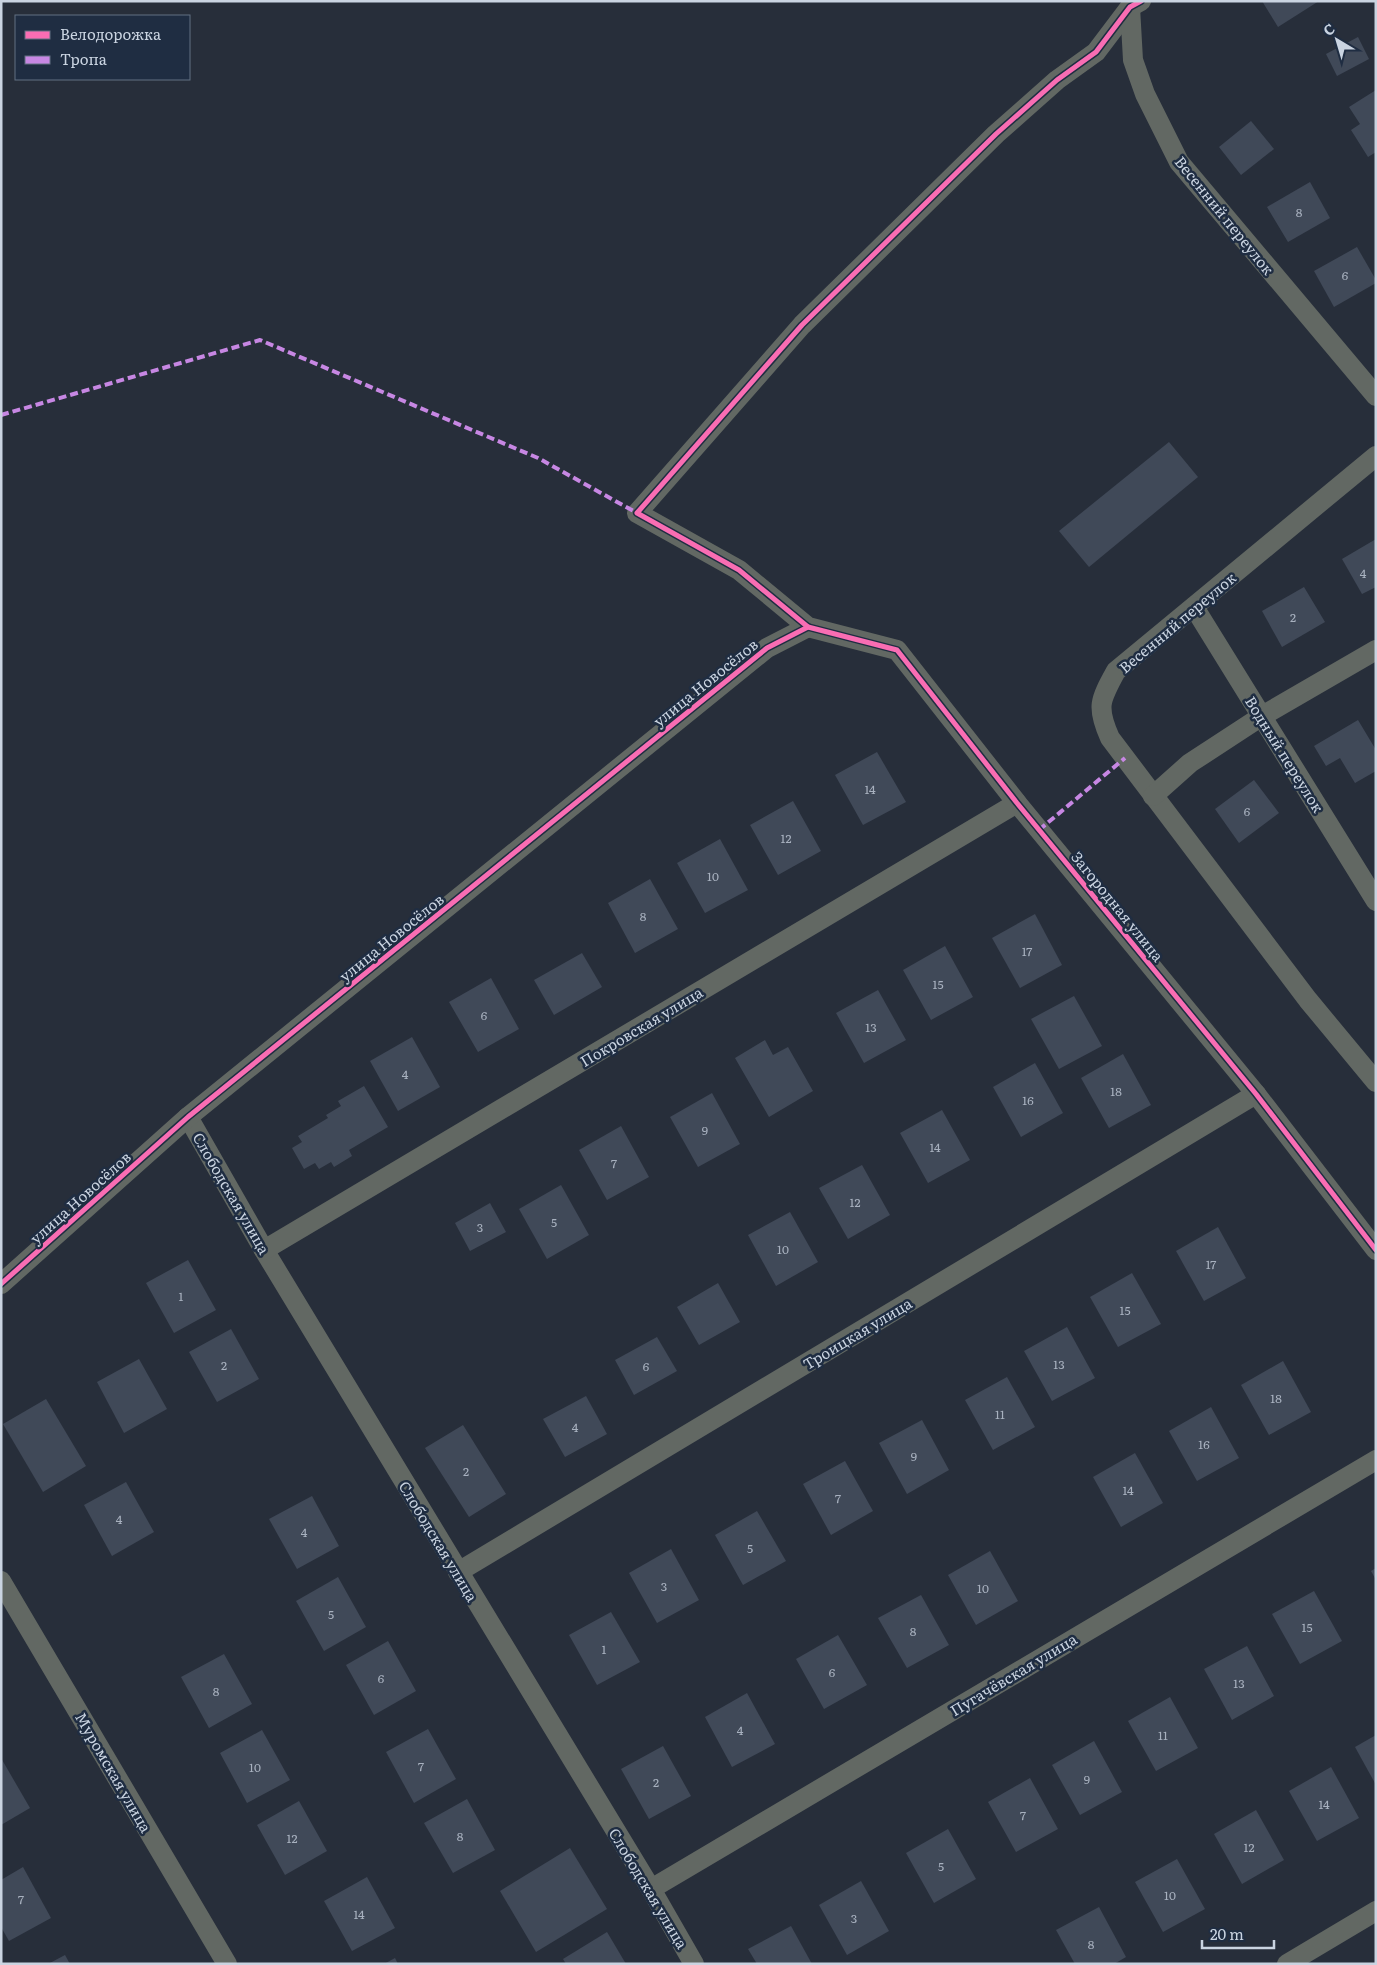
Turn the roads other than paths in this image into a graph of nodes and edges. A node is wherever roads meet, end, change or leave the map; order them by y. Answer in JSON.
{"nodes":[{"id":1,"x":1128,"y":3,"type":"edge"},
{"id":2,"x":1376,"y":396,"type":"edge"},
{"id":3,"x":1376,"y":456,"type":"edge"},
{"id":4,"x":1194,"y":607,"type":"junction"},
{"id":5,"x":808,"y":627,"type":"junction"},
{"id":6,"x":1376,"y":650,"type":"edge"},
{"id":7,"x":1262,"y":716,"type":"junction"},
{"id":8,"x":1153,"y":796,"type":"junction"},
{"id":9,"x":1017,"y":803,"type":"junction"},
{"id":10,"x":1376,"y":901,"type":"edge"},
{"id":11,"x":1376,"y":1082,"type":"edge"},
{"id":12,"x":1256,"y":1094,"type":"junction"},
{"id":13,"x":188,"y":1117,"type":"junction"},
{"id":14,"x":264,"y":1250,"type":"junction"},
{"id":15,"x":1376,"y":1250,"type":"edge"},
{"id":16,"x":1,"y":1284,"type":"edge"},
{"id":17,"x":1376,"y":1460,"type":"edge"},
{"id":18,"x":458,"y":1572,"type":"junction"},
{"id":19,"x":1,"y":1581,"type":"edge"},
{"id":20,"x":651,"y":1889,"type":"junction"},
{"id":21,"x":1376,"y":1911,"type":"edge"},
{"id":22,"x":227,"y":1964,"type":"edge"},
{"id":23,"x":694,"y":1964,"type":"edge"},
{"id":24,"x":1287,"y":1964,"type":"edge"}],
"edges":[{"from":1,"to":2,"type":"street","name":"Весенний переулок"},
{"from":1,"to":5,"type":"street"},
{"from":3,"to":4,"type":"street","name":"Весенний переулок"},
{"from":4,"to":7,"type":"street","name":"Водный переулок"},
{"from":4,"to":8,"type":"street","name":"Весенний переулок"},
{"from":5,"to":9,"type":"street","name":"Загородная улица"},
{"from":5,"to":13,"type":"street","name":"улица Новосёлов"},
{"from":6,"to":7,"type":"street"},
{"from":7,"to":8,"type":"street"},
{"from":7,"to":10,"type":"street","name":"Водный переулок"},
{"from":8,"to":11,"type":"street"},
{"from":9,"to":12,"type":"street","name":"Загородная улица"},
{"from":9,"to":14,"type":"street","name":"Покровская улица"},
{"from":12,"to":15,"type":"street","name":"Загородная улица"},
{"from":12,"to":18,"type":"street","name":"Троицкая улица"},
{"from":13,"to":14,"type":"street","name":"Слободская улица"},
{"from":13,"to":16,"type":"street","name":"улица Новосёлов"},
{"from":14,"to":18,"type":"street","name":"Слободская улица"},
{"from":17,"to":20,"type":"street","name":"Пугачёвская улица"},
{"from":18,"to":20,"type":"street","name":"Слободская улица"},
{"from":19,"to":22,"type":"street","name":"Муромская улица"},
{"from":20,"to":23,"type":"street","name":"Слободская улица"},
{"from":21,"to":24,"type":"street"}]}
